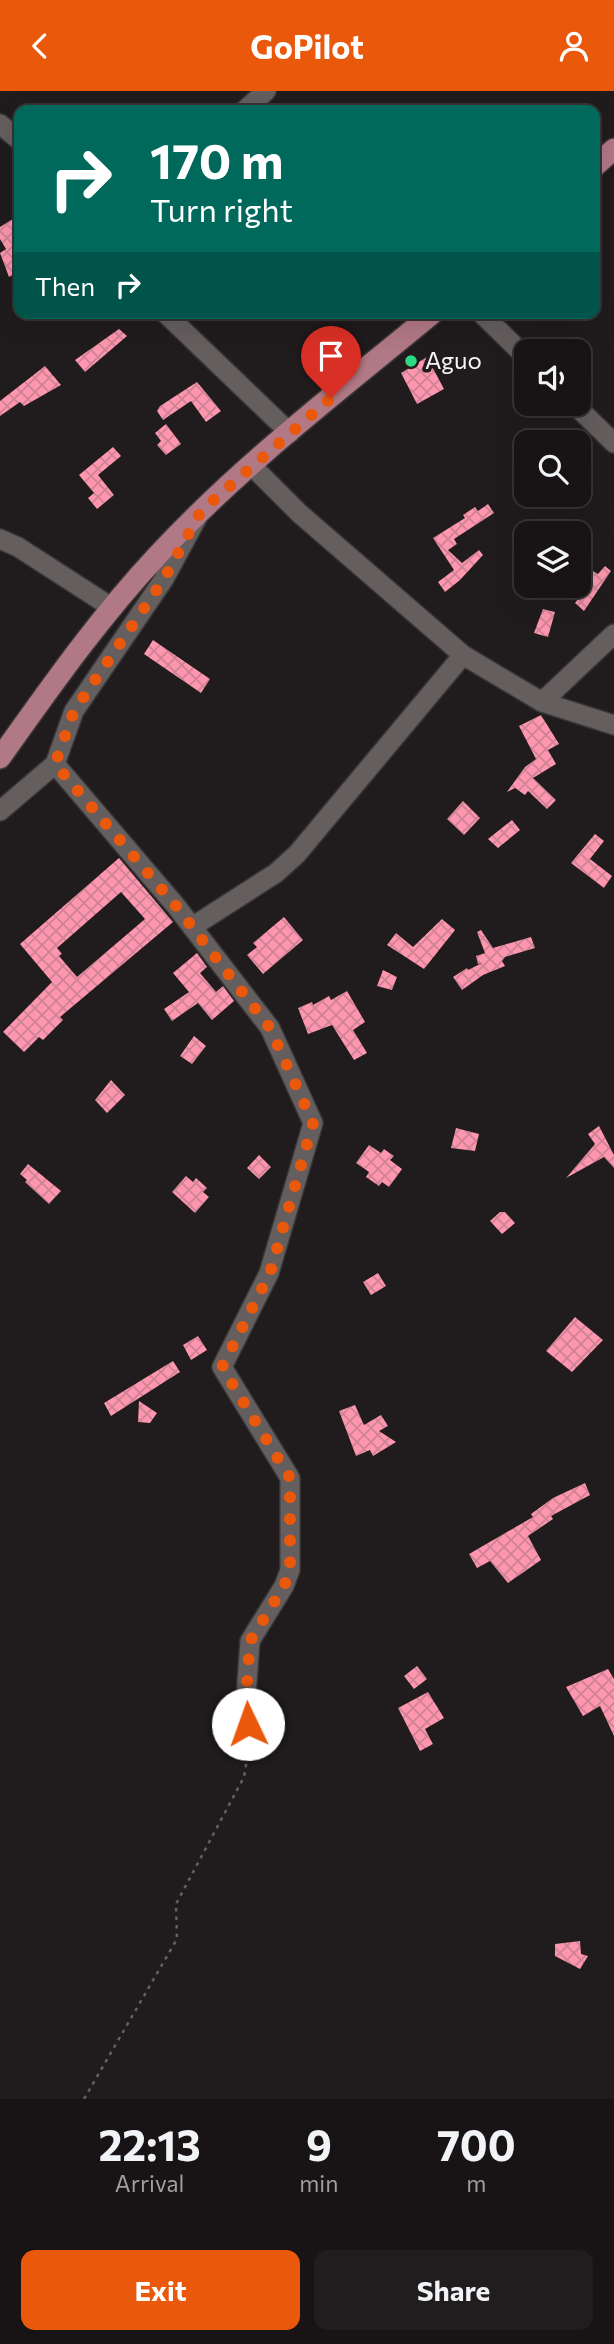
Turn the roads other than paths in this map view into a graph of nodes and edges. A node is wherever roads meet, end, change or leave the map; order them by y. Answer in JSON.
{"nodes":[{"id":1,"x":0,"y":124,"type":"edge"},
{"id":2,"x":14,"y":136,"type":"edge"},
{"id":3,"x":614,"y":149,"type":"edge"},
{"id":4,"x":600,"y":162,"type":"edge"},
{"id":5,"x":171,"y":319,"type":"edge"},
{"id":6,"x":426,"y":319,"type":"edge"},
{"id":7,"x":487,"y":319,"type":"edge"},
{"id":8,"x":514,"y":345,"type":"edge"},
{"id":9,"x":586,"y":416,"type":"edge"},
{"id":10,"x":290,"y":433,"type":"junction"},
{"id":11,"x":614,"y":443,"type":"edge"},
{"id":12,"x":251,"y":465,"type":"junction"},
{"id":13,"x":201,"y":511,"type":"junction"},
{"id":14,"x":0,"y":539,"type":"edge"},
{"id":15,"x":111,"y":607,"type":"junction"},
{"id":16,"x":614,"y":634,"type":"edge"},
{"id":17,"x":463,"y":655,"type":"junction"},
{"id":18,"x":542,"y":702,"type":"junction"},
{"id":19,"x":614,"y":725,"type":"edge"},
{"id":20,"x":0,"y":758,"type":"edge"},
{"id":21,"x":55,"y":764,"type":"junction"},
{"id":22,"x":0,"y":811,"type":"edge"},
{"id":23,"x":192,"y":927,"type":"junction"},
{"id":24,"x":251,"y":1738,"type":"road end"}],
"edges":[{"from":1,"to":2,"type":"street"},
{"from":3,"to":4,"type":"main road"},
{"from":5,"to":10,"type":"street"},
{"from":6,"to":10,"type":"main road"},
{"from":7,"to":8,"type":"street"},
{"from":9,"to":11,"type":"street"},
{"from":10,"to":12,"type":"main road"},
{"from":12,"to":13,"type":"main road"},
{"from":12,"to":17,"type":"street"},
{"from":13,"to":15,"type":"main road"},
{"from":13,"to":21,"type":"street"},
{"from":14,"to":15,"type":"street"},
{"from":15,"to":20,"type":"main road"},
{"from":16,"to":18,"type":"street"},
{"from":17,"to":18,"type":"street"},
{"from":17,"to":23,"type":"street"},
{"from":18,"to":19,"type":"street"},
{"from":21,"to":22,"type":"street"},
{"from":21,"to":23,"type":"street"},
{"from":23,"to":24,"type":"street"}]}
